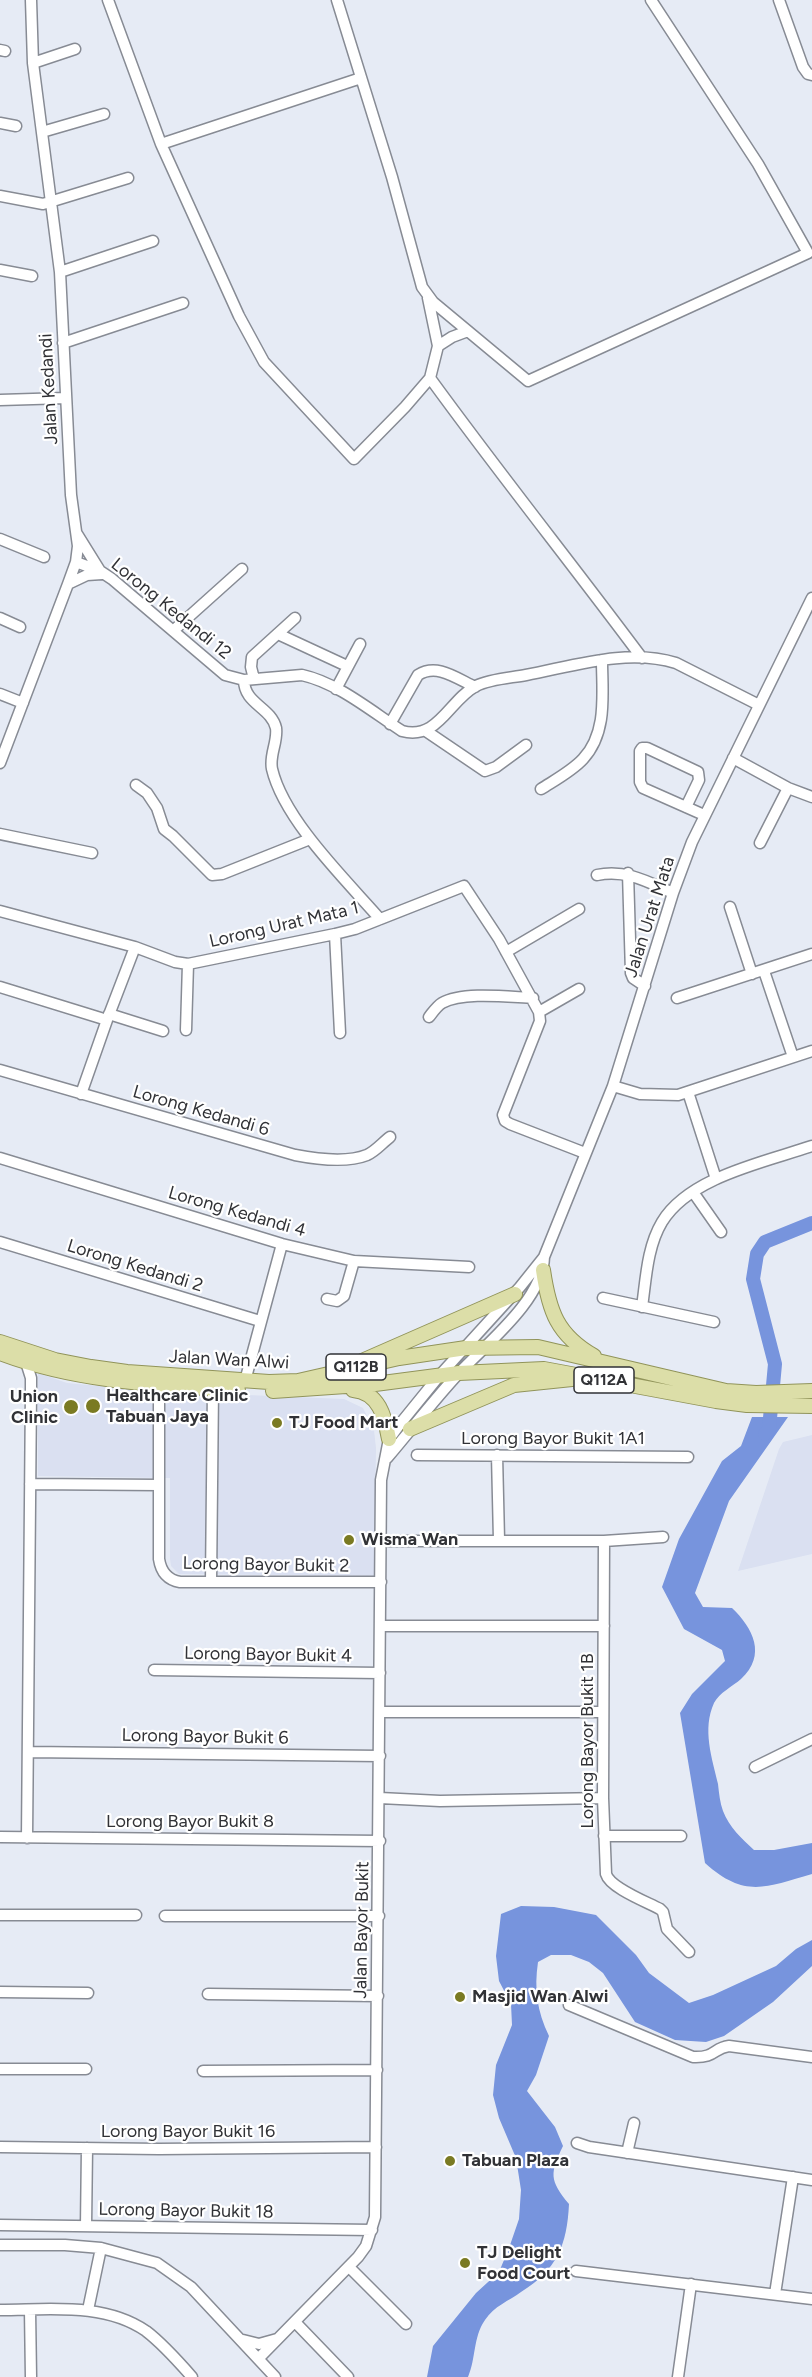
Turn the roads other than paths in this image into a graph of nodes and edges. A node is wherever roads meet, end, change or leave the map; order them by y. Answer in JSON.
{"nodes":[{"id":1,"x":31,"y":0,"type":"edge"},
{"id":2,"x":108,"y":0,"type":"edge"},
{"id":3,"x":337,"y":0,"type":"edge"},
{"id":4,"x":651,"y":0,"type":"edge"},
{"id":5,"x":779,"y":0,"type":"edge"},
{"id":6,"x":75,"y":49,"type":"dead end"},
{"id":7,"x":33,"y":63,"type":"junction"},
{"id":8,"x":812,"y":75,"type":"edge"},
{"id":9,"x":361,"y":78,"type":"junction"},
{"id":10,"x":104,"y":114,"type":"dead end"},
{"id":11,"x":0,"y":123,"type":"edge"},
{"id":12,"x":16,"y":126,"type":"dead end"},
{"id":13,"x":42,"y":132,"type":"junction"},
{"id":14,"x":161,"y":144,"type":"junction"},
{"id":15,"x":128,"y":178,"type":"dead end"},
{"id":16,"x":0,"y":196,"type":"edge"},
{"id":17,"x":49,"y":203,"type":"junction"},
{"id":18,"x":153,"y":241,"type":"dead end"},
{"id":19,"x":0,"y":270,"type":"edge"},
{"id":20,"x":60,"y":272,"type":"junction"},
{"id":21,"x":32,"y":276,"type":"dead end"},
{"id":22,"x":428,"y":296,"type":"junction"},
{"id":23,"x":183,"y":303,"type":"dead end"},
{"id":24,"x":468,"y":331,"type":"junction"},
{"id":25,"x":63,"y":343,"type":"junction"},
{"id":26,"x":438,"y":346,"type":"junction"},
{"id":27,"x":430,"y":378,"type":"junction"},
{"id":28,"x":66,"y":398,"type":"junction"},
{"id":29,"x":0,"y":400,"type":"edge"},
{"id":30,"x":77,"y":534,"type":"junction"},
{"id":31,"x":0,"y":539,"type":"edge"},
{"id":32,"x":44,"y":557,"type":"dead end"},
{"id":33,"x":76,"y":562,"type":"junction"},
{"id":34,"x":242,"y":569,"type":"dead end"},
{"id":35,"x":104,"y":574,"type":"junction"},
{"id":36,"x":68,"y":584,"type":"junction"},
{"id":37,"x":812,"y":598,"type":"edge"},
{"id":38,"x":0,"y":618,"type":"edge"},
{"id":39,"x":295,"y":618,"type":"dead end"},
{"id":40,"x":20,"y":627,"type":"dead end"},
{"id":41,"x":174,"y":630,"type":"junction"},
{"id":42,"x":278,"y":634,"type":"junction"},
{"id":43,"x":360,"y":644,"type":"dead end"},
{"id":44,"x":642,"y":658,"type":"junction"},
{"id":45,"x":602,"y":660,"type":"junction"},
{"id":46,"x":347,"y":666,"type":"junction"},
{"id":47,"x":249,"y":679,"type":"junction"},
{"id":48,"x":475,"y":687,"type":"junction"},
{"id":49,"x":336,"y":689,"type":"junction"},
{"id":50,"x":0,"y":694,"type":"edge"},
{"id":51,"x":23,"y":703,"type":"junction"},
{"id":52,"x":759,"y":705,"type":"junction"},
{"id":53,"x":390,"y":724,"type":"junction"},
{"id":54,"x":426,"y":731,"type":"junction"},
{"id":55,"x":526,"y":745,"type":"dead end"},
{"id":56,"x":733,"y":758,"type":"junction"},
{"id":57,"x":0,"y":763,"type":"edge"},
{"id":58,"x":136,"y":785,"type":"dead end"},
{"id":59,"x":789,"y":788,"type":"junction"},
{"id":60,"x":541,"y":789,"type":"dead end"},
{"id":61,"x":812,"y":797,"type":"edge"},
{"id":62,"x":686,"y":807,"type":"junction"},
{"id":63,"x":704,"y":815,"type":"junction"},
{"id":64,"x":0,"y":834,"type":"edge"},
{"id":65,"x":310,"y":839,"type":"junction"},
{"id":66,"x":760,"y":843,"type":"dead end"},
{"id":67,"x":92,"y":853,"type":"dead end"},
{"id":68,"x":628,"y":873,"type":"junction"},
{"id":69,"x":597,"y":875,"type":"dead end"},
{"id":70,"x":673,"y":893,"type":"junction"},
{"id":71,"x":730,"y":907,"type":"dead end"},
{"id":72,"x":579,"y":909,"type":"dead end"},
{"id":73,"x":0,"y":911,"type":"edge"},
{"id":74,"x":380,"y":919,"type":"junction"},
{"id":75,"x":335,"y":934,"type":"junction"},
{"id":76,"x":135,"y":947,"type":"junction"},
{"id":77,"x":506,"y":952,"type":"junction"},
{"id":78,"x":812,"y":954,"type":"edge"},
{"id":79,"x":188,"y":964,"type":"junction"},
{"id":80,"x":764,"y":971,"type":"junction"},
{"id":81,"x":752,"y":974,"type":"junction"},
{"id":82,"x":645,"y":986,"type":"junction"},
{"id":83,"x":0,"y":987,"type":"edge"},
{"id":84,"x":579,"y":989,"type":"dead end"},
{"id":85,"x":533,"y":998,"type":"junction"},
{"id":86,"x":677,"y":998,"type":"dead end"},
{"id":87,"x":539,"y":1012,"type":"junction"},
{"id":88,"x":108,"y":1017,"type":"junction"},
{"id":89,"x":429,"y":1017,"type":"dead end"},
{"id":90,"x":186,"y":1030,"type":"dead end"},
{"id":91,"x":163,"y":1031,"type":"dead end"},
{"id":92,"x":340,"y":1033,"type":"dead end"},
{"id":93,"x":812,"y":1051,"type":"edge"},
{"id":94,"x":793,"y":1057,"type":"junction"},
{"id":95,"x":0,"y":1070,"type":"edge"},
{"id":96,"x":613,"y":1086,"type":"junction"},
{"id":97,"x":688,"y":1092,"type":"junction"},
{"id":98,"x":81,"y":1094,"type":"junction"},
{"id":99,"x":635,"y":1094,"type":"junction"},
{"id":100,"x":606,"y":1103,"type":"junction"},
{"id":101,"x":390,"y":1137,"type":"dead end"},
{"id":102,"x":812,"y":1146,"type":"edge"},
{"id":103,"x":585,"y":1153,"type":"junction"},
{"id":104,"x":0,"y":1158,"type":"edge"},
{"id":105,"x":716,"y":1179,"type":"junction"},
{"id":106,"x":693,"y":1192,"type":"junction"},
{"id":107,"x":721,"y":1232,"type":"dead end"},
{"id":108,"x":0,"y":1242,"type":"edge"},
{"id":109,"x":282,"y":1244,"type":"junction"},
{"id":110,"x":354,"y":1261,"type":"junction"},
{"id":111,"x":544,"y":1264,"type":"junction"},
{"id":112,"x":469,"y":1267,"type":"dead end"},
{"id":113,"x":515,"y":1294,"type":"junction"},
{"id":114,"x":603,"y":1298,"type":"dead end"},
{"id":115,"x":327,"y":1299,"type":"dead end"},
{"id":116,"x":642,"y":1307,"type":"junction"},
{"id":117,"x":260,"y":1321,"type":"junction"},
{"id":118,"x":714,"y":1322,"type":"dead end"},
{"id":119,"x":0,"y":1342,"type":"edge"},
{"id":120,"x":485,"y":1347,"type":"junction"},
{"id":121,"x":466,"y":1348,"type":"junction"},
{"id":122,"x":0,"y":1353,"type":"edge"},
{"id":123,"x":26,"y":1362,"type":"junction"},
{"id":124,"x":604,"y":1362,"type":"junction"},
{"id":125,"x":350,"y":1368,"type":"junction"},
{"id":126,"x":459,"y":1373,"type":"junction"},
{"id":127,"x":439,"y":1376,"type":"junction"},
{"id":128,"x":595,"y":1378,"type":"junction"},
{"id":129,"x":245,"y":1381,"type":"junction"},
{"id":130,"x":159,"y":1384,"type":"junction"},
{"id":131,"x":213,"y":1388,"type":"junction"},
{"id":132,"x":323,"y":1388,"type":"junction"},
{"id":133,"x":812,"y":1391,"type":"edge"},
{"id":134,"x":812,"y":1406,"type":"edge"},
{"id":135,"x":410,"y":1429,"type":"junction"},
{"id":136,"x":389,"y":1439,"type":"junction"},
{"id":137,"x":417,"y":1455,"type":"dead end"},
{"id":138,"x":497,"y":1455,"type":"junction"},
{"id":139,"x":688,"y":1457,"type":"dead end"},
{"id":140,"x":387,"y":1458,"type":"junction"},
{"id":141,"x":30,"y":1484,"type":"junction"},
{"id":142,"x":159,"y":1485,"type":"junction"},
{"id":143,"x":663,"y":1538,"type":"dead end"},
{"id":144,"x":499,"y":1539,"type":"junction"},
{"id":145,"x":381,"y":1541,"type":"junction"},
{"id":146,"x":604,"y":1541,"type":"junction"},
{"id":147,"x":211,"y":1582,"type":"junction"},
{"id":148,"x":381,"y":1582,"type":"junction"},
{"id":149,"x":381,"y":1626,"type":"junction"},
{"id":150,"x":604,"y":1626,"type":"junction"},
{"id":151,"x":154,"y":1670,"type":"dead end"},
{"id":152,"x":380,"y":1673,"type":"junction"},
{"id":153,"x":380,"y":1712,"type":"junction"},
{"id":154,"x":603,"y":1712,"type":"junction"},
{"id":155,"x":812,"y":1739,"type":"edge"},
{"id":156,"x":29,"y":1752,"type":"junction"},
{"id":157,"x":380,"y":1756,"type":"junction"},
{"id":158,"x":755,"y":1767,"type":"dead end"},
{"id":159,"x":380,"y":1798,"type":"junction"},
{"id":160,"x":603,"y":1798,"type":"junction"},
{"id":161,"x":604,"y":1836,"type":"junction"},
{"id":162,"x":681,"y":1836,"type":"dead end"},
{"id":163,"x":0,"y":1837,"type":"edge"},
{"id":164,"x":27,"y":1838,"type":"junction"},
{"id":165,"x":380,"y":1840,"type":"junction"},
{"id":166,"x":0,"y":1915,"type":"edge"},
{"id":167,"x":136,"y":1915,"type":"dead end"},
{"id":168,"x":165,"y":1916,"type":"dead end"},
{"id":169,"x":379,"y":1917,"type":"junction"},
{"id":170,"x":689,"y":1952,"type":"dead end"},
{"id":171,"x":0,"y":1992,"type":"edge"},
{"id":172,"x":88,"y":1993,"type":"dead end"},
{"id":173,"x":208,"y":1994,"type":"dead end"},
{"id":174,"x":378,"y":1996,"type":"junction"},
{"id":175,"x":569,"y":2005,"type":"dead end"},
{"id":176,"x":812,"y":2056,"type":"edge"},
{"id":177,"x":0,"y":2069,"type":"edge"},
{"id":178,"x":86,"y":2069,"type":"dead end"},
{"id":179,"x":377,"y":2070,"type":"junction"},
{"id":180,"x":203,"y":2071,"type":"dead end"},
{"id":181,"x":634,"y":2123,"type":"dead end"},
{"id":182,"x":577,"y":2144,"type":"dead end"},
{"id":183,"x":0,"y":2147,"type":"edge"},
{"id":184,"x":376,"y":2147,"type":"junction"},
{"id":185,"x":87,"y":2148,"type":"junction"},
{"id":186,"x":627,"y":2153,"type":"junction"},
{"id":187,"x":793,"y":2177,"type":"junction"},
{"id":188,"x":812,"y":2180,"type":"edge"},
{"id":189,"x":0,"y":2225,"type":"edge"},
{"id":190,"x":86,"y":2226,"type":"junction"},
{"id":191,"x":372,"y":2230,"type":"junction"},
{"id":192,"x":0,"y":2245,"type":"edge"},
{"id":193,"x":101,"y":2248,"type":"junction"},
{"id":194,"x":349,"y":2267,"type":"junction"},
{"id":195,"x":576,"y":2271,"type":"dead end"},
{"id":196,"x":691,"y":2284,"type":"junction"},
{"id":197,"x":775,"y":2294,"type":"junction"},
{"id":198,"x":812,"y":2299,"type":"edge"},
{"id":199,"x":0,"y":2310,"type":"edge"},
{"id":200,"x":30,"y":2310,"type":"junction"},
{"id":201,"x":88,"y":2310,"type":"junction"},
{"id":202,"x":295,"y":2322,"type":"junction"},
{"id":203,"x":406,"y":2324,"type":"dead end"},
{"id":204,"x":237,"y":2337,"type":"junction"},
{"id":205,"x":278,"y":2338,"type":"junction"},
{"id":206,"x":258,"y":2358,"type":"junction"},
{"id":207,"x":31,"y":2377,"type":"edge"},
{"id":208,"x":192,"y":2377,"type":"edge"},
{"id":209,"x":266,"y":2377,"type":"edge"},
{"id":210,"x":275,"y":2377,"type":"edge"},
{"id":211,"x":348,"y":2377,"type":"edge"},
{"id":212,"x":678,"y":2377,"type":"edge"}],
"edges":[{"from":1,"to":7,"type":"street","name":"Jalan Kedandi"},
{"from":2,"to":14,"type":"street"},
{"from":3,"to":9,"type":"street"},
{"from":4,"to":24,"type":"street"},
{"from":5,"to":8,"type":"street"},
{"from":6,"to":7,"type":"street"},
{"from":7,"to":13,"type":"street","name":"Jalan Kedandi"},
{"from":9,"to":14,"type":"street"},
{"from":9,"to":22,"type":"street"},
{"from":10,"to":13,"type":"street"},
{"from":11,"to":12,"type":"street"},
{"from":13,"to":17,"type":"street","name":"Jalan Kedandi"},
{"from":14,"to":27,"type":"street"},
{"from":15,"to":17,"type":"street"},
{"from":16,"to":17,"type":"street"},
{"from":17,"to":20,"type":"street","name":"Jalan Kedandi"},
{"from":18,"to":20,"type":"street"},
{"from":19,"to":21,"type":"street"},
{"from":20,"to":25,"type":"street","name":"Jalan Kedandi"},
{"from":22,"to":24,"type":"street"},
{"from":22,"to":26,"type":"street"},
{"from":23,"to":25,"type":"street"},
{"from":24,"to":26,"type":"street"},
{"from":25,"to":28,"type":"street","name":"Jalan Kedandi"},
{"from":26,"to":27,"type":"street"},
{"from":27,"to":44,"type":"street"},
{"from":28,"to":29,"type":"street"},
{"from":28,"to":30,"type":"street","name":"Jalan Kedandi"},
{"from":30,"to":33,"type":"street","name":"Jalan Kedandi"},
{"from":30,"to":35,"type":"street"},
{"from":31,"to":32,"type":"street"},
{"from":33,"to":35,"type":"street","name":"Lorong Kedandi 12"},
{"from":33,"to":36,"type":"street","name":"Jalan Kedandi"},
{"from":34,"to":41,"type":"street"},
{"from":35,"to":36,"type":"street"},
{"from":35,"to":41,"type":"street","name":"Lorong Kedandi 12"},
{"from":36,"to":51,"type":"street","name":"Jalan Kedandi"},
{"from":37,"to":52,"type":"street","name":"Jalan Urat Mata"},
{"from":38,"to":40,"type":"street"},
{"from":39,"to":42,"type":"street"},
{"from":41,"to":47,"type":"street","name":"Lorong Kedandi 12"},
{"from":42,"to":46,"type":"street"},
{"from":42,"to":47,"type":"street"},
{"from":43,"to":46,"type":"street"},
{"from":44,"to":45,"type":"street"},
{"from":44,"to":52,"type":"street"},
{"from":45,"to":48,"type":"street"},
{"from":45,"to":60,"type":"street"},
{"from":46,"to":49,"type":"street"},
{"from":47,"to":49,"type":"street"},
{"from":47,"to":65,"type":"street"},
{"from":48,"to":53,"type":"street"},
{"from":48,"to":54,"type":"street"},
{"from":49,"to":53,"type":"street"},
{"from":50,"to":51,"type":"street"},
{"from":51,"to":57,"type":"street","name":"Jalan Kedandi"},
{"from":52,"to":56,"type":"street","name":"Jalan Urat Mata"},
{"from":53,"to":54,"type":"street"},
{"from":54,"to":55,"type":"street"},
{"from":56,"to":59,"type":"street"},
{"from":56,"to":63,"type":"street","name":"Jalan Urat Mata"},
{"from":58,"to":65,"type":"street"},
{"from":59,"to":61,"type":"street"},
{"from":59,"to":66,"type":"street"},
{"from":62,"to":62,"type":"street"},
{"from":62,"to":63,"type":"street"},
{"from":63,"to":70,"type":"street","name":"Jalan Urat Mata"},
{"from":64,"to":67,"type":"street"},
{"from":65,"to":74,"type":"street"},
{"from":68,"to":69,"type":"street"},
{"from":68,"to":70,"type":"street"},
{"from":68,"to":82,"type":"street"},
{"from":70,"to":82,"type":"street","name":"Jalan Urat Mata"},
{"from":71,"to":81,"type":"street"},
{"from":72,"to":77,"type":"street"},
{"from":73,"to":76,"type":"street"},
{"from":74,"to":75,"type":"street","name":"Lorong Urat Mata 1"},
{"from":74,"to":77,"type":"street","name":"Lorong Urat Mata 1"},
{"from":75,"to":79,"type":"street","name":"Lorong Urat Mata 1"},
{"from":75,"to":92,"type":"street"},
{"from":76,"to":79,"type":"street"},
{"from":76,"to":88,"type":"street"},
{"from":77,"to":85,"type":"street","name":"Lorong Urat Mata 1"},
{"from":78,"to":80,"type":"street"},
{"from":79,"to":90,"type":"street"},
{"from":80,"to":81,"type":"street"},
{"from":80,"to":94,"type":"street"},
{"from":81,"to":86,"type":"street"},
{"from":82,"to":96,"type":"street","name":"Jalan Urat Mata"},
{"from":83,"to":88,"type":"street"},
{"from":84,"to":87,"type":"street"},
{"from":85,"to":87,"type":"street","name":"Lorong Urat Mata 1"},
{"from":85,"to":89,"type":"street"},
{"from":87,"to":103,"type":"street"},
{"from":88,"to":91,"type":"street"},
{"from":88,"to":98,"type":"street"},
{"from":93,"to":94,"type":"street"},
{"from":94,"to":97,"type":"street"},
{"from":95,"to":98,"type":"street","name":"Lorong Kedandi 6"},
{"from":96,"to":99,"type":"street"},
{"from":96,"to":100,"type":"street","name":"Jalan Urat Mata"},
{"from":97,"to":99,"type":"street"},
{"from":97,"to":105,"type":"street"},
{"from":98,"to":101,"type":"street","name":"Lorong Kedandi 6"},
{"from":99,"to":100,"type":"street"},
{"from":100,"to":103,"type":"street","name":"Jalan Urat Mata"},
{"from":102,"to":105,"type":"street"},
{"from":103,"to":111,"type":"street","name":"Jalan Urat Mata"},
{"from":104,"to":109,"type":"street","name":"Lorong Kedandi 4"},
{"from":105,"to":106,"type":"street"},
{"from":106,"to":107,"type":"street"},
{"from":106,"to":116,"type":"street"},
{"from":108,"to":117,"type":"street","name":"Lorong Kedandi 2"},
{"from":109,"to":110,"type":"street","name":"Lorong Kedandi 4"},
{"from":109,"to":117,"type":"street"},
{"from":110,"to":112,"type":"street","name":"Lorong Kedandi 4"},
{"from":110,"to":115,"type":"street"},
{"from":111,"to":113,"type":"street"},
{"from":111,"to":120,"type":"street"},
{"from":111,"to":124,"type":"main road"},
{"from":113,"to":121,"type":"street"},
{"from":113,"to":125,"type":"main road"},
{"from":114,"to":116,"type":"street"},
{"from":116,"to":118,"type":"street"},
{"from":117,"to":129,"type":"street"},
{"from":119,"to":129,"type":"main road","name":"Jalan Wan Alwi","number":"Q112B"},
{"from":120,"to":121,"type":"main road","name":"Jalan Wan Alwi","number":"Q112B"},
{"from":120,"to":124,"type":"main road","name":"Jalan Wan Alwi","number":"Q112B"},
{"from":120,"to":126,"type":"street"},
{"from":121,"to":125,"type":"main road","name":"Jalan Wan Alwi","number":"Q112B"},
{"from":121,"to":127,"type":"street"},
{"from":122,"to":123,"type":"main road","name":"Jalan Wan Alwi","number":"Q112A"},
{"from":123,"to":130,"type":"main road","name":"Jalan Wan Alwi","number":"Q112A"},
{"from":123,"to":141,"type":"street"},
{"from":124,"to":133,"type":"main road","name":"Jalan Wan Alwi","number":"Q112B"},
{"from":125,"to":129,"type":"main road","name":"Jalan Wan Alwi","number":"Q112B"},
{"from":126,"to":127,"type":"main road","name":"Jalan Wan Alwi","number":"Q112A"},
{"from":126,"to":128,"type":"main road","name":"Jalan Wan Alwi","number":"Q112A"},
{"from":126,"to":135,"type":"street"},
{"from":127,"to":132,"type":"main road","name":"Jalan Wan Alwi","number":"Q112A"},
{"from":127,"to":136,"type":"street"},
{"from":128,"to":134,"type":"main road","name":"Jalan Wan Alwi","number":"Q112A"},
{"from":128,"to":135,"type":"main road"},
{"from":130,"to":131,"type":"main road","name":"Jalan Wan Alwi","number":"Q112A"},
{"from":130,"to":142,"type":"street","name":"Lorong Bayor Bukit 2"},
{"from":131,"to":132,"type":"main road","name":"Jalan Wan Alwi","number":"Q112A"},
{"from":131,"to":147,"type":"street"},
{"from":132,"to":136,"type":"main road"},
{"from":135,"to":140,"type":"street"},
{"from":136,"to":140,"type":"street","name":"Jalan Bayor Bukit"},
{"from":137,"to":138,"type":"street","name":"Lorong Bayor Bukit 1A1"},
{"from":138,"to":139,"type":"street","name":"Lorong Bayor Bukit 1A1"},
{"from":138,"to":144,"type":"street"},
{"from":140,"to":145,"type":"street","name":"Jalan Bayor Bukit"},
{"from":141,"to":142,"type":"street"},
{"from":141,"to":156,"type":"street"},
{"from":142,"to":147,"type":"street","name":"Lorong Bayor Bukit 2"},
{"from":143,"to":146,"type":"street"},
{"from":144,"to":145,"type":"street"},
{"from":144,"to":146,"type":"street"},
{"from":145,"to":148,"type":"street","name":"Jalan Bayor Bukit"},
{"from":146,"to":150,"type":"street","name":"Lorong Bayor Bukit 1B"},
{"from":147,"to":148,"type":"street","name":"Lorong Bayor Bukit 2"},
{"from":148,"to":149,"type":"street","name":"Jalan Bayor Bukit"},
{"from":149,"to":150,"type":"street"},
{"from":149,"to":152,"type":"street","name":"Jalan Bayor Bukit"},
{"from":150,"to":154,"type":"street","name":"Lorong Bayor Bukit 1B"},
{"from":151,"to":152,"type":"street","name":"Lorong Bayor Bukit 4"},
{"from":152,"to":153,"type":"street","name":"Jalan Bayor Bukit"},
{"from":153,"to":154,"type":"street"},
{"from":153,"to":157,"type":"street","name":"Jalan Bayor Bukit"},
{"from":154,"to":160,"type":"street","name":"Lorong Bayor Bukit 1B"},
{"from":155,"to":158,"type":"street"},
{"from":156,"to":157,"type":"street","name":"Lorong Bayor Bukit 6"},
{"from":156,"to":164,"type":"street"},
{"from":157,"to":159,"type":"street","name":"Jalan Bayor Bukit"},
{"from":159,"to":160,"type":"street"},
{"from":159,"to":165,"type":"street","name":"Jalan Bayor Bukit"},
{"from":160,"to":161,"type":"street","name":"Lorong Bayor Bukit 1B"},
{"from":161,"to":162,"type":"street"},
{"from":161,"to":170,"type":"street","name":"Lorong Bayor Bukit 1B"},
{"from":163,"to":164,"type":"street","name":"Lorong Bayor Bukit 8"},
{"from":164,"to":165,"type":"street","name":"Lorong Bayor Bukit 8"},
{"from":165,"to":169,"type":"street","name":"Jalan Bayor Bukit"},
{"from":166,"to":167,"type":"street"},
{"from":168,"to":169,"type":"street"},
{"from":169,"to":174,"type":"street","name":"Jalan Bayor Bukit"},
{"from":171,"to":172,"type":"street"},
{"from":173,"to":174,"type":"street"},
{"from":174,"to":179,"type":"street","name":"Jalan Bayor Bukit"},
{"from":175,"to":176,"type":"street"},
{"from":177,"to":178,"type":"street"},
{"from":179,"to":180,"type":"street"},
{"from":179,"to":184,"type":"street","name":"Jalan Bayor Bukit"},
{"from":181,"to":186,"type":"street"},
{"from":182,"to":186,"type":"street"},
{"from":183,"to":185,"type":"street","name":"Lorong Bayor Bukit 16"},
{"from":184,"to":185,"type":"street","name":"Lorong Bayor Bukit 16"},
{"from":184,"to":191,"type":"street","name":"Jalan Bayor Bukit"},
{"from":185,"to":190,"type":"street"},
{"from":186,"to":187,"type":"street"},
{"from":187,"to":188,"type":"street"},
{"from":187,"to":197,"type":"street"},
{"from":189,"to":190,"type":"street","name":"Lorong Bayor Bukit 18"},
{"from":190,"to":191,"type":"street","name":"Lorong Bayor Bukit 18"},
{"from":191,"to":194,"type":"street","name":"Jalan Bayor Bukit"},
{"from":192,"to":193,"type":"street"},
{"from":193,"to":201,"type":"street"},
{"from":193,"to":204,"type":"street"},
{"from":194,"to":202,"type":"street","name":"Jalan Bayor Bukit"},
{"from":194,"to":203,"type":"street"},
{"from":195,"to":196,"type":"street"},
{"from":196,"to":197,"type":"street"},
{"from":196,"to":212,"type":"street"},
{"from":197,"to":198,"type":"street"},
{"from":199,"to":200,"type":"street"},
{"from":200,"to":201,"type":"street"},
{"from":200,"to":207,"type":"street"},
{"from":201,"to":208,"type":"street"},
{"from":202,"to":205,"type":"street","name":"Jalan Bayor Bukit"},
{"from":202,"to":211,"type":"street"},
{"from":204,"to":205,"type":"street"},
{"from":204,"to":206,"type":"street"},
{"from":204,"to":209,"type":"street"},
{"from":205,"to":206,"type":"street","name":"Jalan Bayor Bukit"},
{"from":205,"to":210,"type":"street"},
{"from":206,"to":210,"type":"street"}]}
